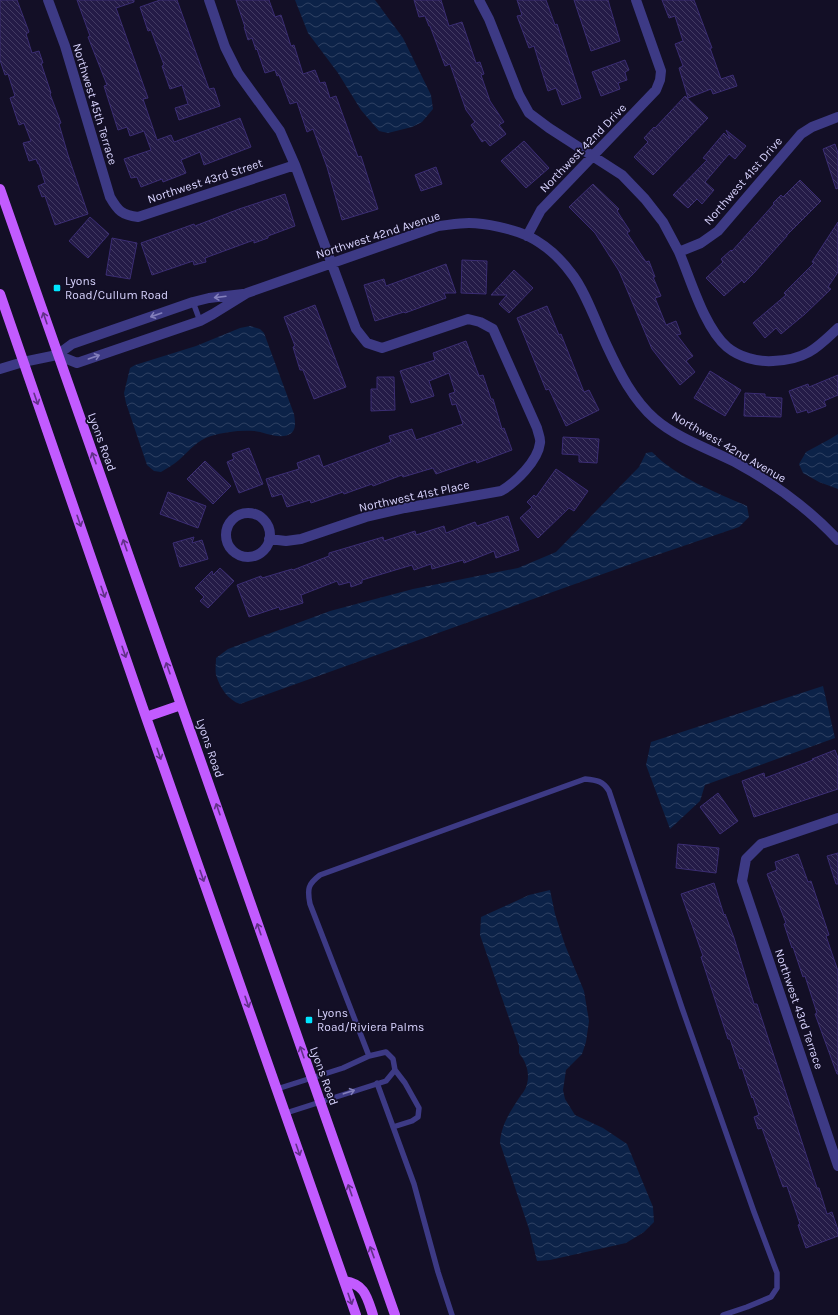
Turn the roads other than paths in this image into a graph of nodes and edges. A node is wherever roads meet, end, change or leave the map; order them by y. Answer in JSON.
{"nodes":[{"id":1,"x":48,"y":0,"type":"edge"},
{"id":2,"x":209,"y":0,"type":"edge"},
{"id":3,"x":478,"y":0,"type":"edge"},
{"id":4,"x":636,"y":0,"type":"edge"},
{"id":5,"x":838,"y":117,"type":"edge"},
{"id":6,"x":593,"y":156,"type":"junction"},
{"id":7,"x":295,"y":165,"type":"junction"},
{"id":8,"x":0,"y":189,"type":"edge"},
{"id":9,"x":122,"y":213,"type":"joint"},
{"id":10,"x":527,"y":236,"type":"junction"},
{"id":11,"x":680,"y":252,"type":"junction"},
{"id":12,"x":332,"y":263,"type":"junction"},
{"id":13,"x":247,"y":293,"type":"junction"},
{"id":14,"x":0,"y":294,"type":"edge"},
{"id":15,"x":193,"y":302,"type":"junction"},
{"id":16,"x":200,"y":321,"type":"junction"},
{"id":17,"x":838,"y":328,"type":"edge"},
{"id":18,"x":57,"y":355,"type":"junction"},
{"id":19,"x":23,"y":362,"type":"junction"},
{"id":20,"x":0,"y":369,"type":"edge"},
{"id":21,"x":269,"y":539,"type":"junction"},
{"id":22,"x":838,"y":540,"type":"edge"},
{"id":23,"x":181,"y":705,"type":"junction"},
{"id":24,"x":146,"y":717,"type":"junction"},
{"id":25,"x":838,"y":818,"type":"edge"},
{"id":26,"x":369,"y":1056,"type":"junction"},
{"id":27,"x":394,"y":1070,"type":"junction"},
{"id":28,"x":311,"y":1078,"type":"junction"},
{"id":29,"x":377,"y":1083,"type":"junction"},
{"id":30,"x":277,"y":1089,"type":"junction"},
{"id":31,"x":320,"y":1102,"type":"junction"},
{"id":32,"x":286,"y":1113,"type":"junction"},
{"id":33,"x":393,"y":1127,"type":"junction"},
{"id":34,"x":838,"y":1166,"type":"edge"},
{"id":35,"x":344,"y":1281,"type":"junction"},
{"id":36,"x":356,"y":1315,"type":"edge"},
{"id":37,"x":373,"y":1315,"type":"edge"},
{"id":38,"x":395,"y":1315,"type":"edge"},
{"id":39,"x":452,"y":1315,"type":"edge"},
{"id":40,"x":723,"y":1315,"type":"edge"}],
"edges":[{"from":1,"to":9,"type":"street","name":"Northwest 45th Terrace"},
{"from":2,"to":7,"type":"street"},
{"from":3,"to":6,"type":"street"},
{"from":4,"to":6,"type":"street","name":"Northwest 42nd Drive"},
{"from":5,"to":11,"type":"street","name":"Northwest 41st Drive"},
{"from":6,"to":10,"type":"street","name":"Northwest 42nd Drive"},
{"from":6,"to":11,"type":"street"},
{"from":7,"to":9,"type":"street","name":"Northwest 43rd Street"},
{"from":7,"to":12,"type":"street"},
{"from":18,"to":8,"type":"main road","name":"Lyons Road","one_way":true},
{"from":10,"to":12,"type":"street","name":"Northwest 42nd Avenue"},
{"from":10,"to":22,"type":"street","name":"Northwest 42nd Avenue"},
{"from":11,"to":17,"type":"street"},
{"from":12,"to":13,"type":"street","name":"Northwest 42nd Avenue"},
{"from":12,"to":21,"type":"street","name":"Northwest 41st Place"},
{"from":13,"to":15,"type":"street","name":"Northwest 42nd Avenue","one_way":true},
{"from":13,"to":16,"type":"street","name":"Northwest 42nd Avenue"},
{"from":14,"to":19,"type":"main road"},
{"from":15,"to":16,"type":"lane"},
{"from":15,"to":18,"type":"street","name":"Northwest 42nd Avenue","one_way":true},
{"from":18,"to":16,"type":"street","name":"Northwest 42nd Avenue","one_way":true},
{"from":18,"to":19,"type":"street"},
{"from":23,"to":18,"type":"main road","name":"Lyons Road","one_way":true},
{"from":19,"to":20,"type":"street"},
{"from":19,"to":24,"type":"main road","one_way":true},
{"from":21,"to":21,"type":"street"},
{"from":23,"to":24,"type":"main road"},
{"from":28,"to":23,"type":"main road","name":"Lyons Road","one_way":true},
{"from":24,"to":30,"type":"main road","one_way":true},
{"from":25,"to":34,"type":"street","name":"Northwest 43rd Terrace"},
{"from":26,"to":27,"type":"lane"},
{"from":26,"to":28,"type":"lane"},
{"from":26,"to":40,"type":"lane"},
{"from":27,"to":29,"type":"lane"},
{"from":27,"to":33,"type":"lane"},
{"from":28,"to":30,"type":"lane"},
{"from":28,"to":31,"type":"main road","name":"Lyons Road"},
{"from":31,"to":29,"type":"lane","one_way":true},
{"from":29,"to":33,"type":"lane"},
{"from":30,"to":32,"type":"main road"},
{"from":31,"to":32,"type":"lane"},
{"from":38,"to":31,"type":"main road","name":"Lyons Road","one_way":true},
{"from":32,"to":35,"type":"main road","one_way":true},
{"from":33,"to":39,"type":"lane"},
{"from":35,"to":36,"type":"main road","one_way":true},
{"from":35,"to":37,"type":"main road"}]}
